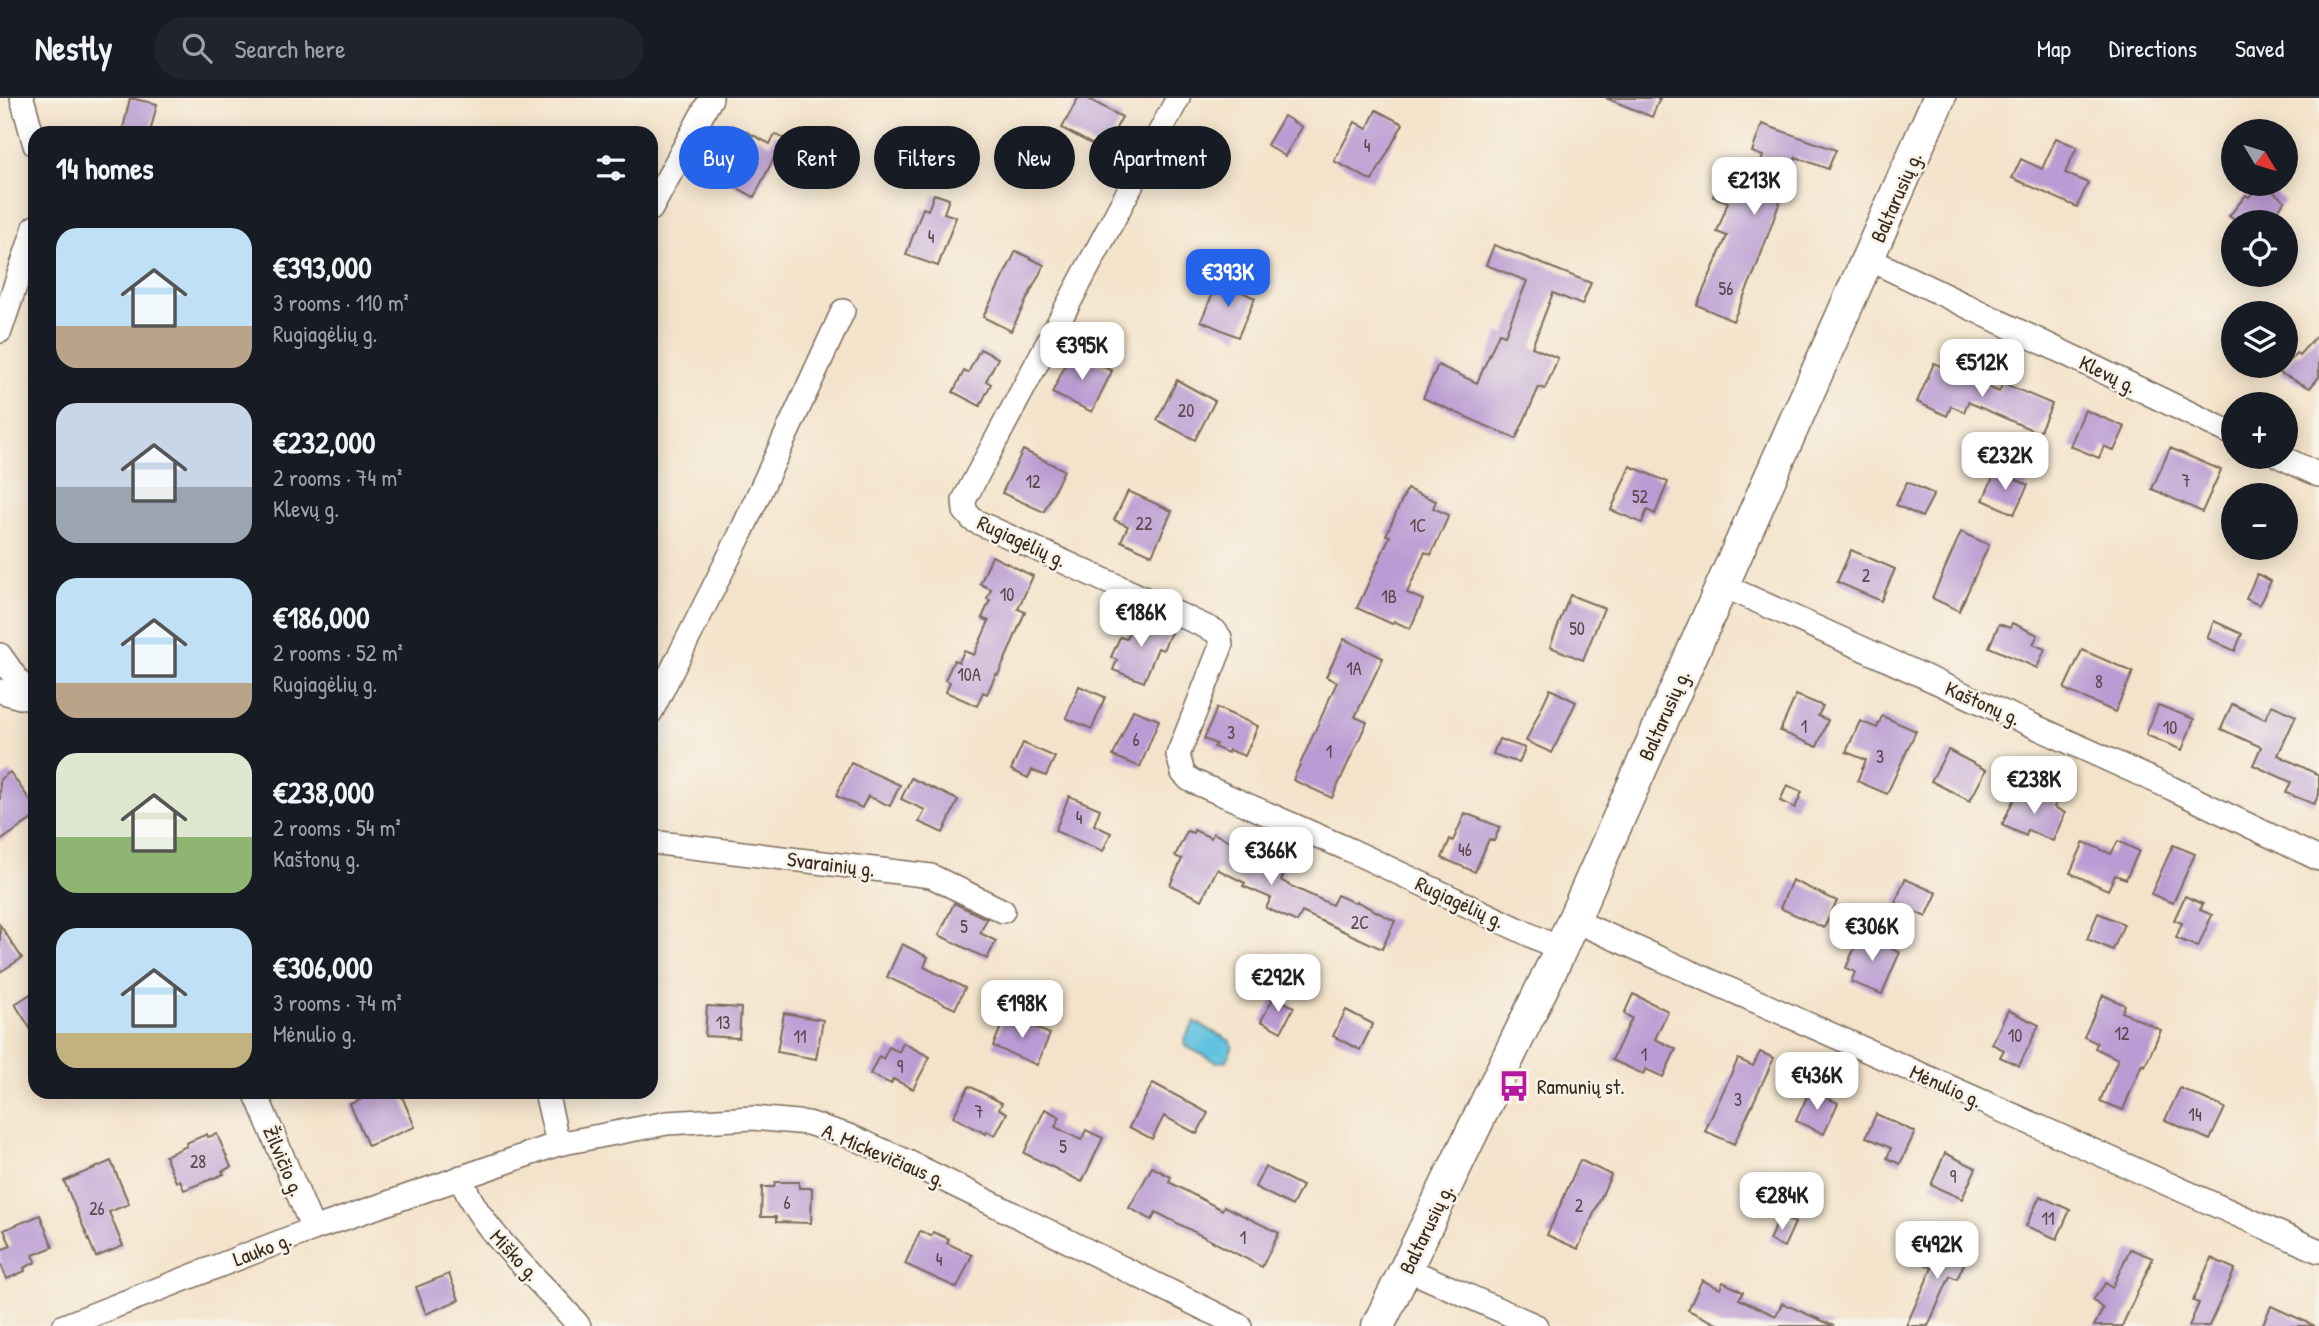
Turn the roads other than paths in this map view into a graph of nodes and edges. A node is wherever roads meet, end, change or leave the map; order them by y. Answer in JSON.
{"nodes":[{"id":1,"x":22,"y":98,"type":"edge"},
{"id":2,"x":710,"y":98,"type":"edge"},
{"id":3,"x":1178,"y":98,"type":"edge"},
{"id":4,"x":1939,"y":98,"type":"edge"},
{"id":5,"x":30,"y":126,"type":"edge"},
{"id":6,"x":658,"y":196,"type":"edge"},
{"id":7,"x":28,"y":248,"type":"edge"},
{"id":8,"x":1869,"y":258,"type":"junction"},
{"id":9,"x":843,"y":311,"type":"dead end"},
{"id":10,"x":0,"y":331,"type":"edge"},
{"id":11,"x":2221,"y":428,"type":"edge"},
{"id":12,"x":2298,"y":465,"type":"edge"},
{"id":13,"x":2319,"y":475,"type":"edge"},
{"id":14,"x":1722,"y":585,"type":"junction"},
{"id":15,"x":0,"y":655,"type":"edge"},
{"id":16,"x":0,"y":691,"type":"edge"},
{"id":17,"x":28,"y":694,"type":"edge"},
{"id":18,"x":658,"y":698,"type":"edge"},
{"id":19,"x":28,"y":699,"type":"edge"},
{"id":20,"x":658,"y":843,"type":"edge"},
{"id":21,"x":2319,"y":859,"type":"edge"},
{"id":22,"x":1003,"y":911,"type":"dead end"},
{"id":23,"x":1573,"y":920,"type":"junction"},
{"id":24,"x":1560,"y":949,"type":"junction"},
{"id":25,"x":258,"y":1099,"type":"edge"},
{"id":26,"x":548,"y":1099,"type":"edge"},
{"id":27,"x":558,"y":1144,"type":"junction"},
{"id":28,"x":461,"y":1177,"type":"junction"},
{"id":29,"x":313,"y":1229,"type":"junction"},
{"id":30,"x":2319,"y":1251,"type":"edge"},
{"id":31,"x":1407,"y":1269,"type":"junction"},
{"id":32,"x":64,"y":1326,"type":"edge"},
{"id":33,"x":579,"y":1326,"type":"edge"},
{"id":34,"x":1240,"y":1326,"type":"edge"},
{"id":35,"x":1378,"y":1326,"type":"edge"},
{"id":36,"x":1536,"y":1326,"type":"edge"}],
"edges":[{"from":1,"to":5,"type":"street"},
{"from":2,"to":6,"type":"street"},
{"from":3,"to":24,"type":"street","name":"Rugiagėlių g."},
{"from":4,"to":8,"type":"main road","name":"Baltarusių g."},
{"from":7,"to":10,"type":"street"},
{"from":8,"to":11,"type":"street","name":"Klevų g."},
{"from":8,"to":14,"type":"main road","name":"Baltarusių g."},
{"from":9,"to":18,"type":"street"},
{"from":12,"to":13,"type":"street"},
{"from":14,"to":21,"type":"street","name":"Kaštonų g."},
{"from":14,"to":23,"type":"main road","name":"Baltarusių g."},
{"from":15,"to":17,"type":"street"},
{"from":16,"to":19,"type":"street"},
{"from":20,"to":22,"type":"street","name":"Svarainių g."},
{"from":23,"to":24,"type":"main road","name":"Baltarusių g."},
{"from":23,"to":30,"type":"street","name":"Mėnulio g."},
{"from":24,"to":31,"type":"main road","name":"Baltarusių g."},
{"from":25,"to":29,"type":"street","name":"Žilvičio g."},
{"from":26,"to":27,"type":"street"},
{"from":27,"to":28,"type":"street","name":"A. Mickevičiaus g."},
{"from":27,"to":34,"type":"street","name":"A. Mickevičiaus g."},
{"from":28,"to":29,"type":"street","name":"Lauko g."},
{"from":28,"to":33,"type":"street","name":"Miško g."},
{"from":29,"to":32,"type":"street","name":"Lauko g."},
{"from":31,"to":35,"type":"main road","name":"Baltarusių g."},
{"from":31,"to":36,"type":"street"}]}
